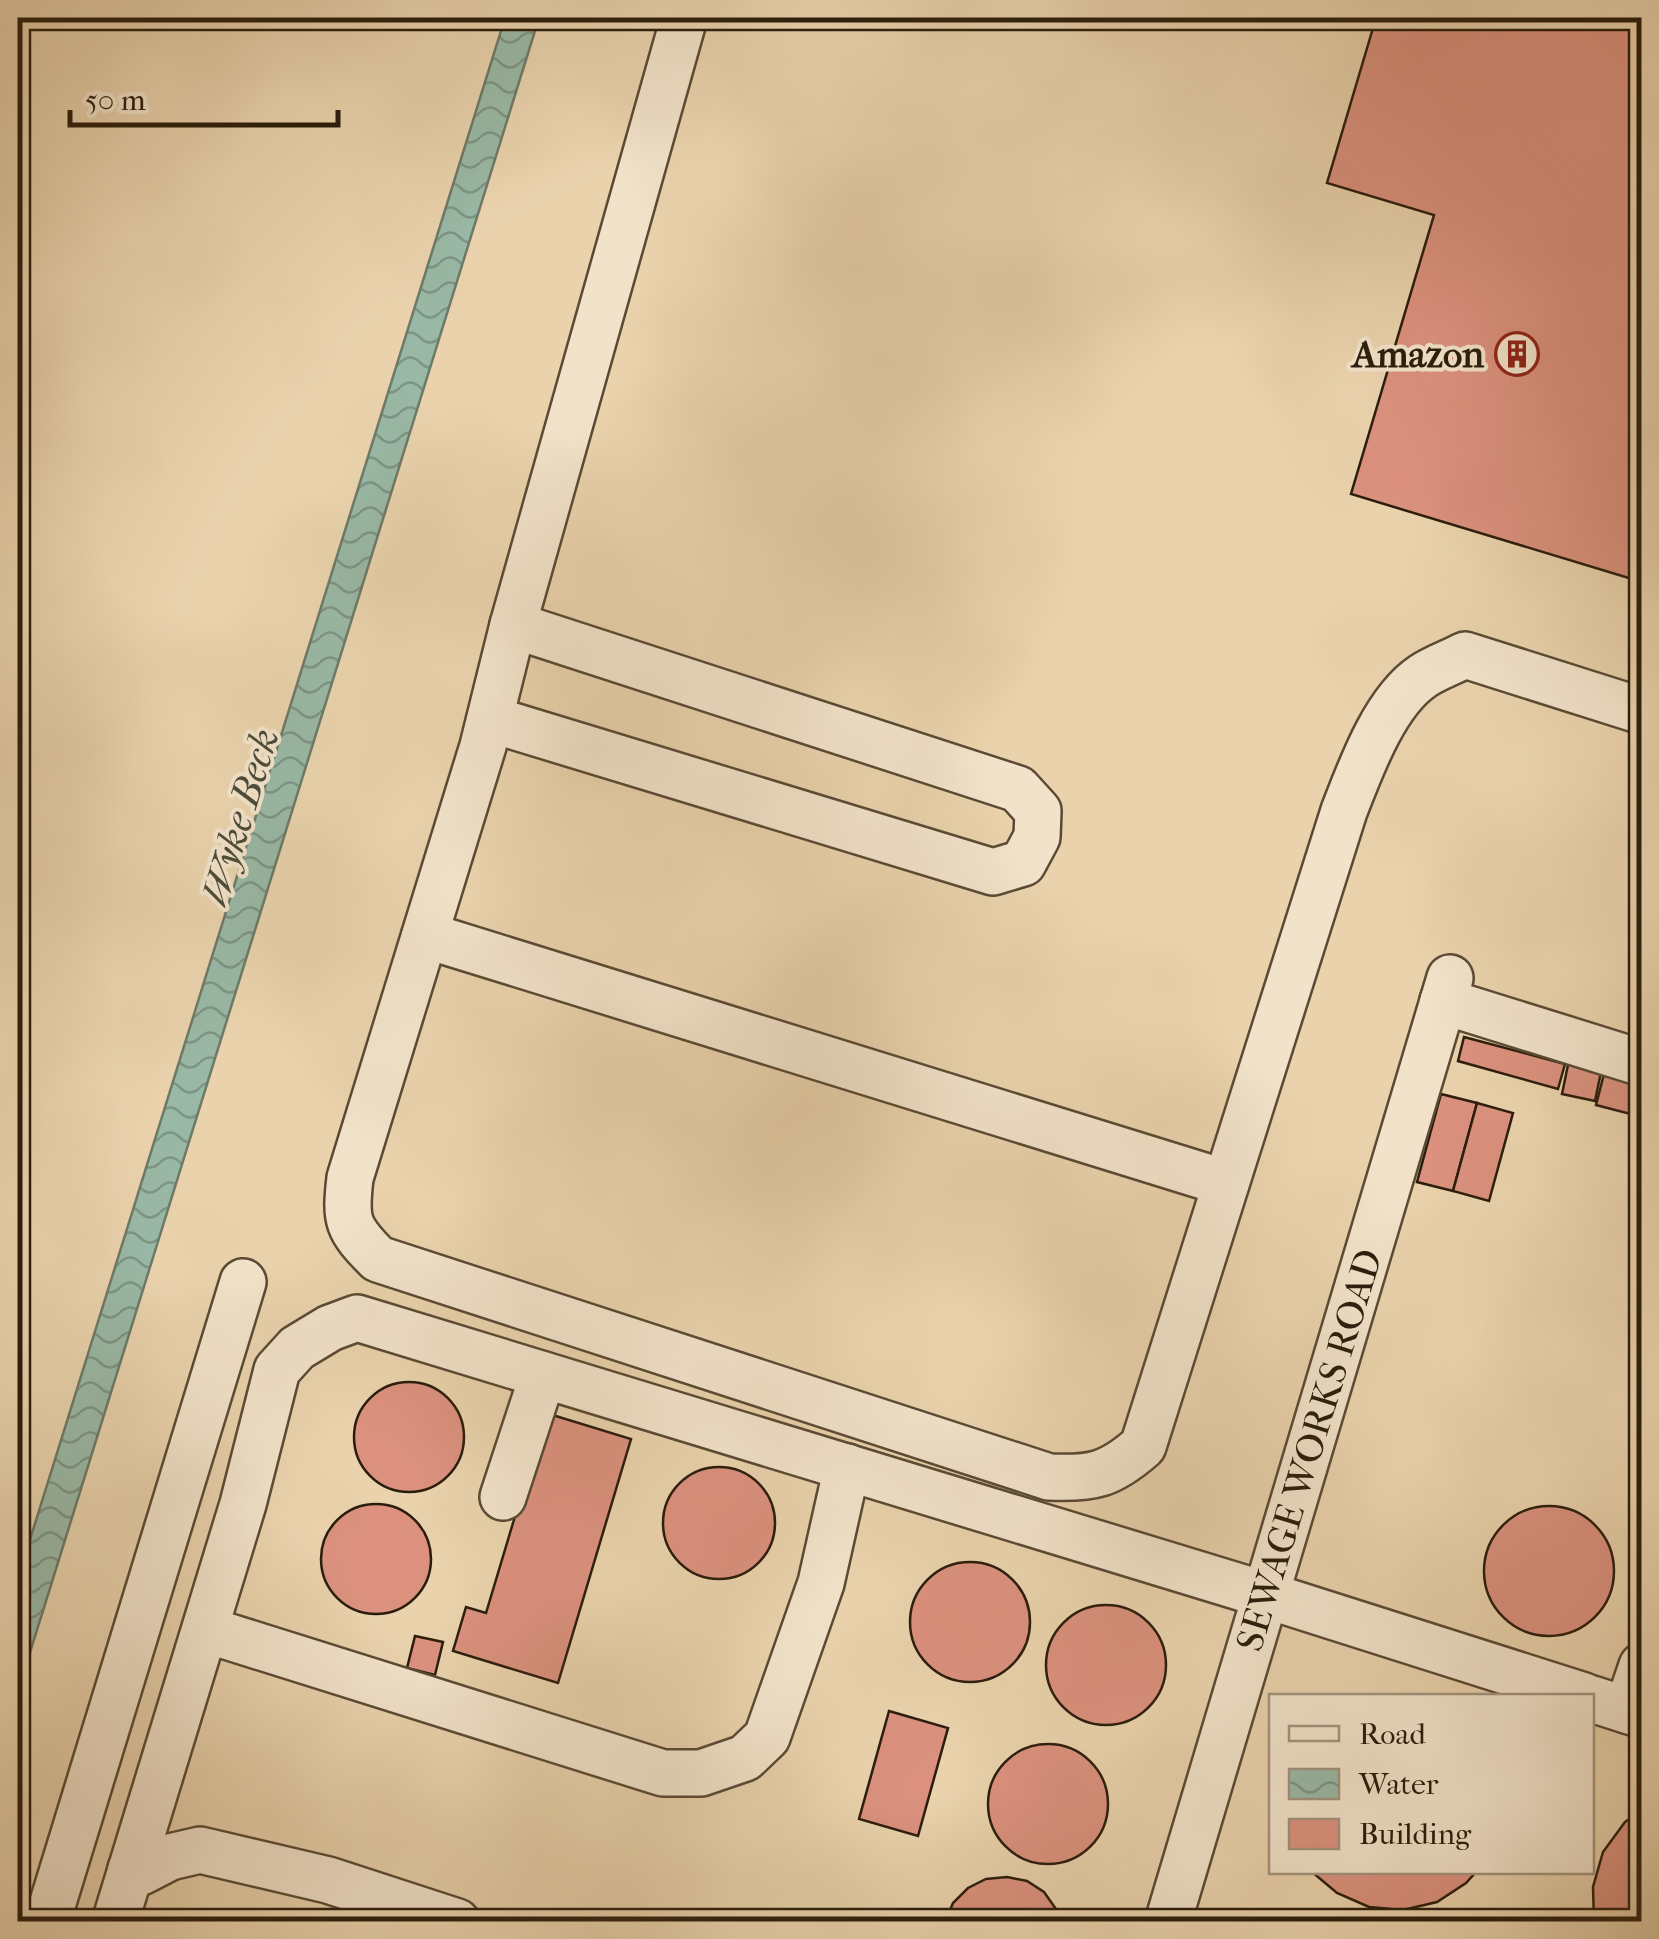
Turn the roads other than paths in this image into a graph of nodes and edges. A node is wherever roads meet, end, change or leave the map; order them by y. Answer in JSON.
{"nodes":[{"id":1,"x":684,"y":18,"type":"edge"},
{"id":2,"x":512,"y":625,"type":"junction"},
{"id":3,"x":1642,"y":711,"type":"edge"},
{"id":4,"x":490,"y":719,"type":"junction"},
{"id":5,"x":425,"y":935,"type":"junction"},
{"id":6,"x":1642,"y":1063,"type":"edge"},
{"id":7,"x":1226,"y":1183,"type":"junction"},
{"id":8,"x":243,"y":1282,"type":"dead end"},
{"id":9,"x":543,"y":1375,"type":"junction"},
{"id":10,"x":847,"y":1468,"type":"junction"},
{"id":11,"x":503,"y":1497,"type":"dead end"},
{"id":12,"x":1266,"y":1596,"type":"junction"},
{"id":13,"x":202,"y":1639,"type":"junction"},
{"id":14,"x":1642,"y":1666,"type":"edge"},
{"id":15,"x":1578,"y":1694,"type":"edge"},
{"id":16,"x":1620,"y":1708,"type":"edge"},
{"id":17,"x":131,"y":1869,"type":"junction"},
{"id":18,"x":46,"y":1922,"type":"edge"},
{"id":19,"x":115,"y":1922,"type":"edge"},
{"id":20,"x":458,"y":1922,"type":"edge"},
{"id":21,"x":1168,"y":1922,"type":"edge"}],
"edges":[{"from":1,"to":2,"type":"lane"},
{"from":2,"to":4,"type":"lane"},
{"from":2,"to":4,"type":"lane"},
{"from":3,"to":7,"type":"lane"},
{"from":4,"to":5,"type":"lane"},
{"from":5,"to":7,"type":"lane"},
{"from":5,"to":7,"type":"lane"},
{"from":6,"to":12,"type":"lane","name":"SEWAGE WORKS ROAD"},
{"from":8,"to":18,"type":"lane"},
{"from":9,"to":10,"type":"lane"},
{"from":9,"to":11,"type":"lane"},
{"from":9,"to":13,"type":"lane"},
{"from":10,"to":12,"type":"lane"},
{"from":10,"to":13,"type":"lane"},
{"from":12,"to":15,"type":"lane"},
{"from":12,"to":21,"type":"lane","name":"SEWAGE WORKS ROAD"},
{"from":13,"to":17,"type":"lane"},
{"from":14,"to":16,"type":"lane"},
{"from":17,"to":19,"type":"lane"},
{"from":17,"to":20,"type":"lane"}]}
